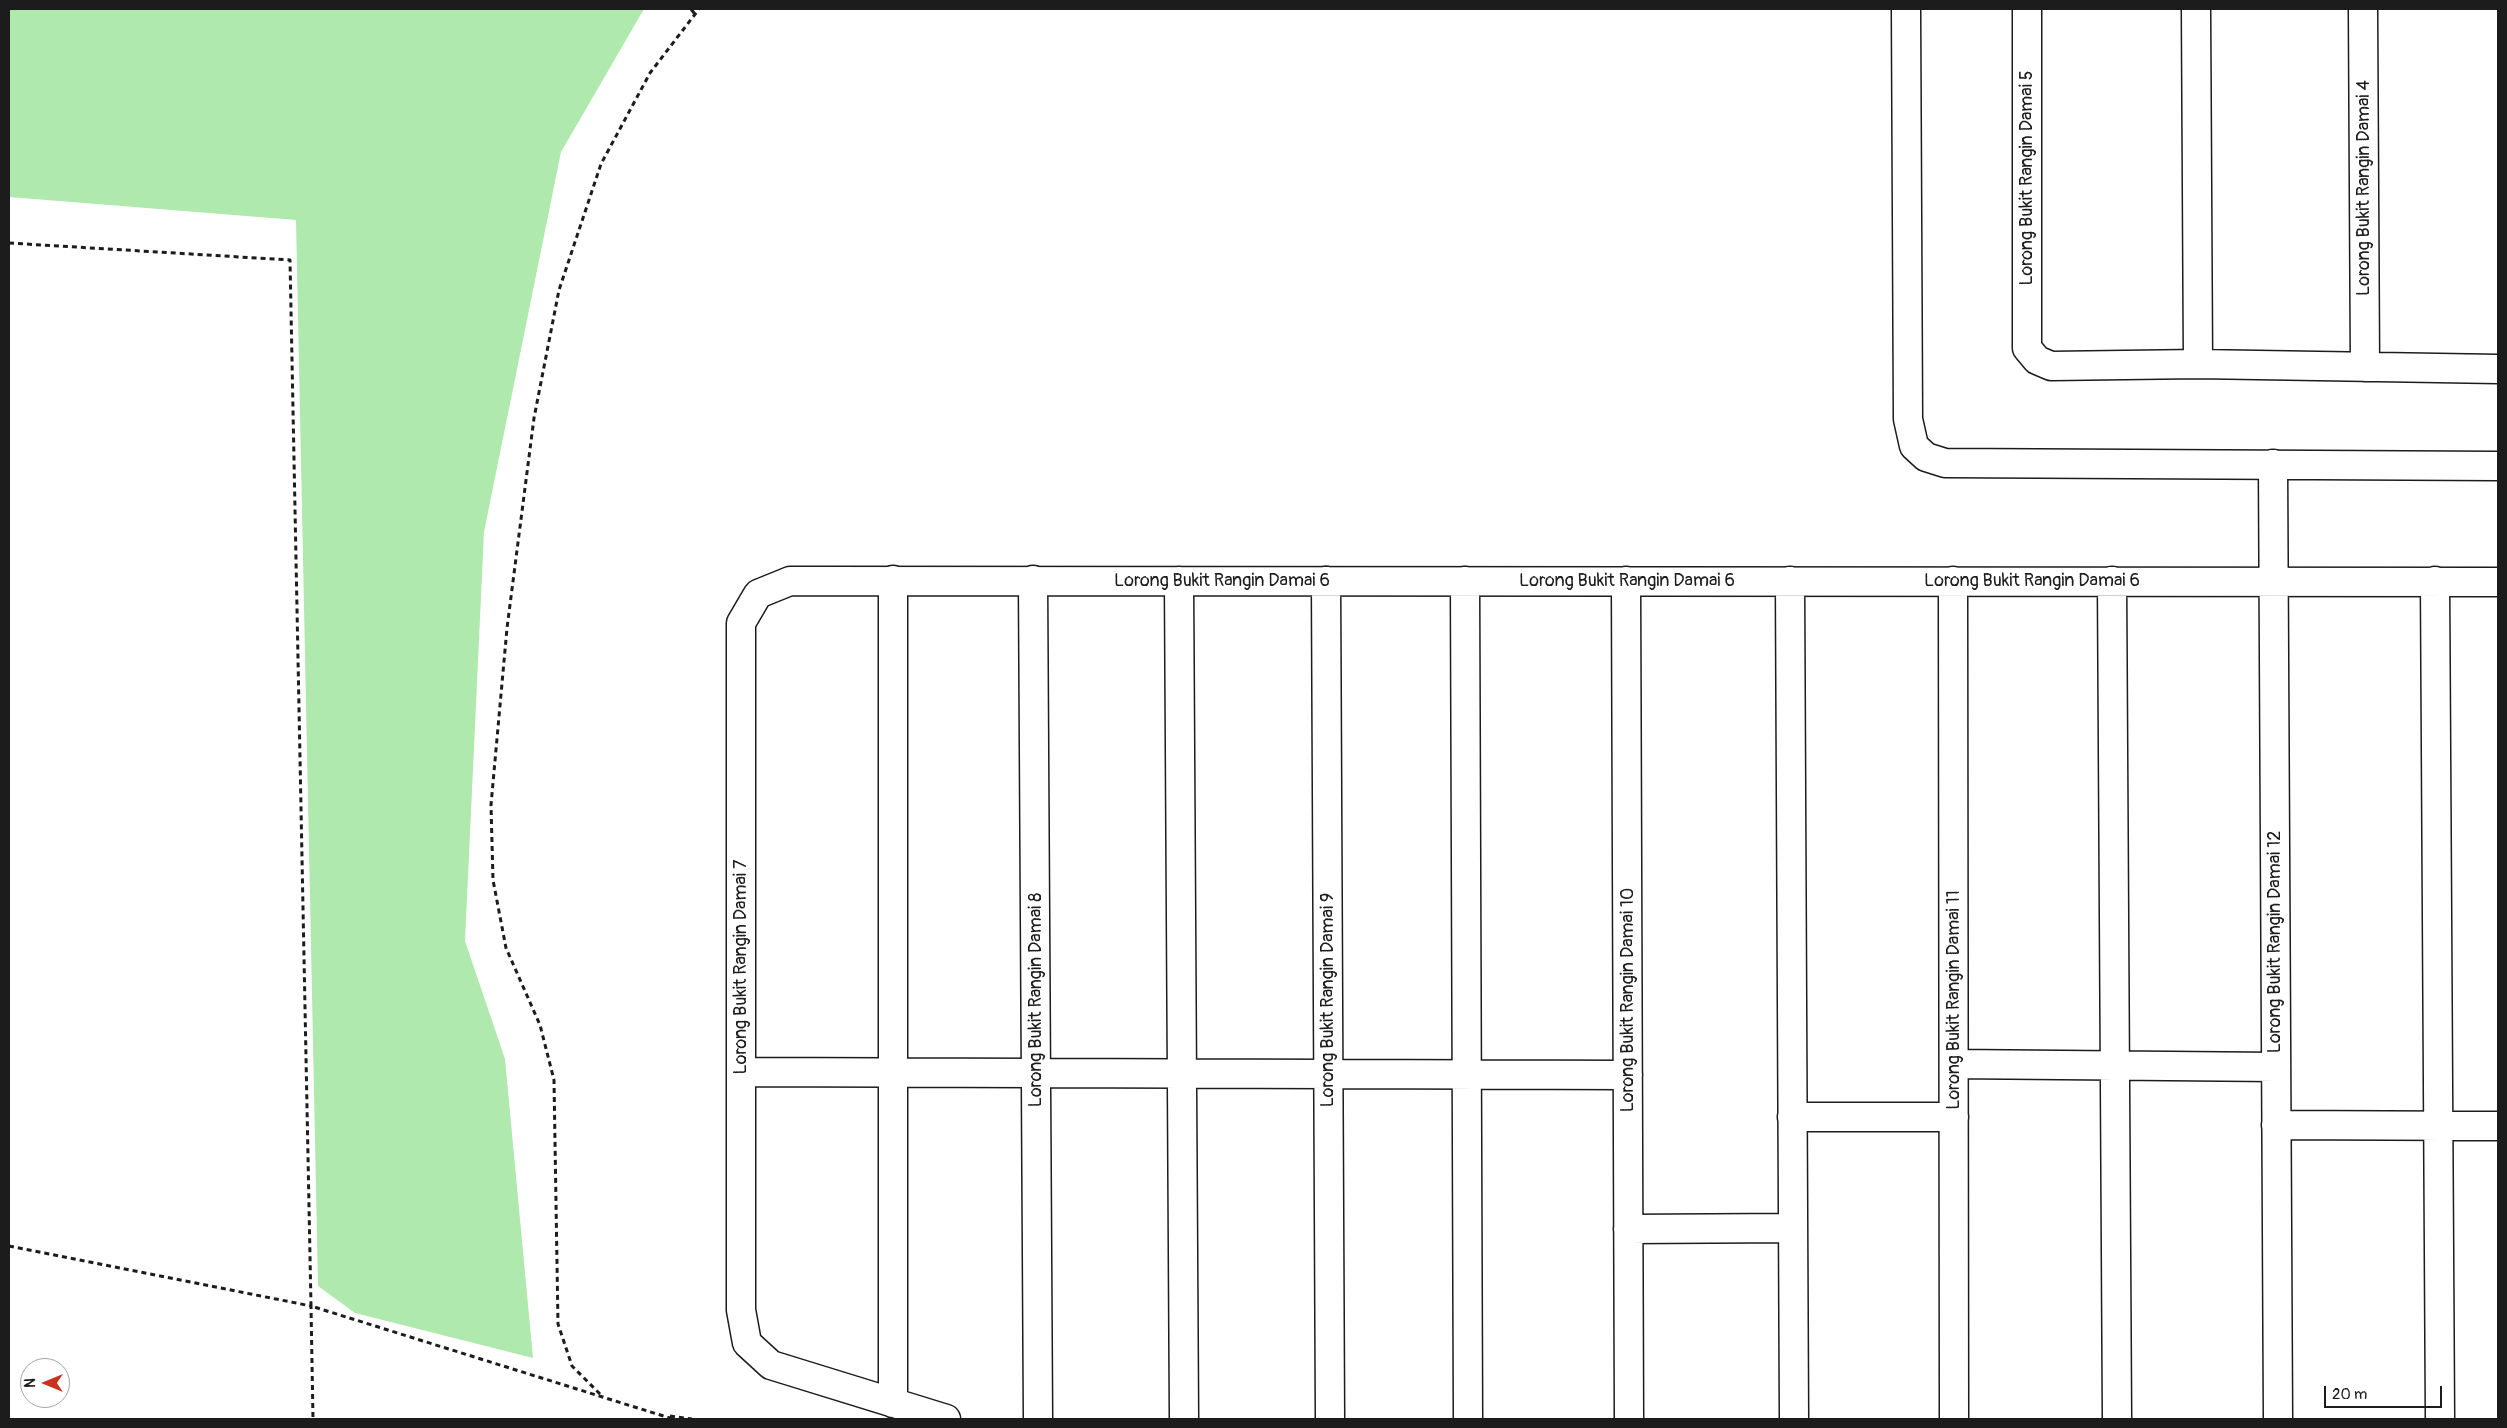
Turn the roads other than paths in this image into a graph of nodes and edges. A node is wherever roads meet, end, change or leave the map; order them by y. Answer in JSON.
{"nodes":[{"id":1,"x":1906,"y":9,"type":"edge"},
{"id":2,"x":2027,"y":9,"type":"edge"},
{"id":3,"x":2196,"y":9,"type":"edge"},
{"id":4,"x":2363,"y":9,"type":"edge"},
{"id":5,"x":2198,"y":364,"type":"junction"},
{"id":6,"x":2365,"y":367,"type":"junction"},
{"id":7,"x":2498,"y":369,"type":"edge"},
{"id":8,"x":2273,"y":464,"type":"junction"},
{"id":9,"x":2498,"y":466,"type":"edge"},
{"id":10,"x":893,"y":580,"type":"junction"},
{"id":11,"x":1033,"y":580,"type":"junction"},
{"id":12,"x":1179,"y":581,"type":"junction"},
{"id":13,"x":1326,"y":581,"type":"junction"},
{"id":14,"x":1465,"y":581,"type":"junction"},
{"id":15,"x":1626,"y":581,"type":"junction"},
{"id":16,"x":1790,"y":581,"type":"junction"},
{"id":17,"x":1953,"y":581,"type":"junction"},
{"id":18,"x":2112,"y":581,"type":"junction"},
{"id":19,"x":2274,"y":581,"type":"junction"},
{"id":20,"x":2435,"y":581,"type":"junction"},
{"id":21,"x":2498,"y":582,"type":"edge"},
{"id":22,"x":758,"y":594,"type":"joint"},
{"id":23,"x":1954,"y":1064,"type":"junction"},
{"id":24,"x":2115,"y":1065,"type":"junction"},
{"id":25,"x":2276,"y":1067,"type":"junction"},
{"id":26,"x":741,"y":1072,"type":"junction"},
{"id":27,"x":893,"y":1072,"type":"junction"},
{"id":28,"x":1036,"y":1073,"type":"junction"},
{"id":29,"x":1182,"y":1073,"type":"junction"},
{"id":30,"x":1328,"y":1074,"type":"junction"},
{"id":31,"x":1466,"y":1074,"type":"junction"},
{"id":32,"x":1628,"y":1075,"type":"junction"},
{"id":33,"x":1792,"y":1117,"type":"junction"},
{"id":34,"x":1954,"y":1117,"type":"junction"},
{"id":35,"x":2276,"y":1125,"type":"junction"},
{"id":36,"x":2438,"y":1126,"type":"junction"},
{"id":37,"x":2498,"y":1126,"type":"edge"},
{"id":38,"x":1793,"y":1228,"type":"junction"},
{"id":39,"x":1628,"y":1229,"type":"junction"},
{"id":40,"x":893,"y":1403,"type":"junction"},
{"id":41,"x":946,"y":1419,"type":"edge"},
{"id":42,"x":1038,"y":1419,"type":"edge"},
{"id":43,"x":1184,"y":1419,"type":"edge"},
{"id":44,"x":1330,"y":1419,"type":"edge"},
{"id":45,"x":1468,"y":1419,"type":"edge"},
{"id":46,"x":1629,"y":1419,"type":"edge"},
{"id":47,"x":1794,"y":1419,"type":"edge"},
{"id":48,"x":1954,"y":1419,"type":"edge"},
{"id":49,"x":2117,"y":1419,"type":"edge"},
{"id":50,"x":2278,"y":1419,"type":"edge"},
{"id":51,"x":2440,"y":1419,"type":"edge"}],
"edges":[{"from":1,"to":8,"type":"street"},
{"from":2,"to":5,"type":"street","name":"Lorong Bukit Rangin Damai 5"},
{"from":3,"to":5,"type":"street"},
{"from":4,"to":6,"type":"street","name":"Lorong Bukit Rangin Damai 4"},
{"from":5,"to":6,"type":"street"},
{"from":6,"to":7,"type":"street"},
{"from":8,"to":9,"type":"street"},
{"from":8,"to":19,"type":"street","name":"Lorong Bukit Rangin Damai 12"},
{"from":10,"to":11,"type":"street","name":"Lorong Bukit Rangin Damai 6"},
{"from":10,"to":22,"type":"street","name":"Lorong Bukit Rangin Damai 6"},
{"from":10,"to":27,"type":"street"},
{"from":11,"to":12,"type":"street","name":"Lorong Bukit Rangin Damai 6"},
{"from":11,"to":28,"type":"street","name":"Lorong Bukit Rangin Damai 8"},
{"from":12,"to":13,"type":"street","name":"Lorong Bukit Rangin Damai 6"},
{"from":12,"to":29,"type":"street"},
{"from":13,"to":14,"type":"street","name":"Lorong Bukit Rangin Damai 6"},
{"from":13,"to":30,"type":"street","name":"Lorong Bukit Rangin Damai 9"},
{"from":14,"to":15,"type":"street","name":"Lorong Bukit Rangin Damai 6"},
{"from":14,"to":31,"type":"street"},
{"from":15,"to":16,"type":"street","name":"Lorong Bukit Rangin Damai 6"},
{"from":15,"to":32,"type":"street","name":"Lorong Bukit Rangin Damai 10"},
{"from":16,"to":17,"type":"street","name":"Lorong Bukit Rangin Damai 6"},
{"from":16,"to":33,"type":"street"},
{"from":17,"to":18,"type":"street","name":"Lorong Bukit Rangin Damai 6"},
{"from":17,"to":23,"type":"street","name":"Lorong Bukit Rangin Damai 11"},
{"from":18,"to":19,"type":"street","name":"Lorong Bukit Rangin Damai 6"},
{"from":18,"to":24,"type":"street"},
{"from":19,"to":20,"type":"street","name":"Lorong Bukit Rangin Damai 6"},
{"from":19,"to":25,"type":"street","name":"Lorong Bukit Rangin Damai 12"},
{"from":20,"to":21,"type":"street","name":"Lorong Bukit Rangin Damai 6"},
{"from":20,"to":36,"type":"street"},
{"from":22,"to":26,"type":"street","name":"Lorong Bukit Rangin Damai 7"},
{"from":23,"to":24,"type":"street"},
{"from":23,"to":34,"type":"street","name":"Lorong Bukit Rangin Damai 11"},
{"from":24,"to":25,"type":"street"},
{"from":24,"to":49,"type":"street"},
{"from":25,"to":35,"type":"street","name":"Lorong Bukit Rangin Damai 12"},
{"from":26,"to":27,"type":"street"},
{"from":26,"to":40,"type":"street","name":"Lorong Bukit Rangin Damai 7"},
{"from":27,"to":28,"type":"street"},
{"from":27,"to":40,"type":"street"},
{"from":28,"to":29,"type":"street"},
{"from":28,"to":42,"type":"street","name":"Lorong Bukit Rangin Damai 8"},
{"from":29,"to":30,"type":"street"},
{"from":29,"to":43,"type":"street"},
{"from":30,"to":31,"type":"street"},
{"from":30,"to":44,"type":"street","name":"Lorong Bukit Rangin Damai 9"},
{"from":31,"to":32,"type":"street"},
{"from":31,"to":45,"type":"street"},
{"from":32,"to":39,"type":"street","name":"Lorong Bukit Rangin Damai 10"},
{"from":33,"to":34,"type":"street"},
{"from":33,"to":38,"type":"street"},
{"from":34,"to":48,"type":"street","name":"Lorong Bukit Rangin Damai 11"},
{"from":35,"to":36,"type":"street"},
{"from":35,"to":50,"type":"street","name":"Lorong Bukit Rangin Damai 12"},
{"from":36,"to":37,"type":"street"},
{"from":36,"to":51,"type":"street"},
{"from":38,"to":39,"type":"street"},
{"from":38,"to":47,"type":"street"},
{"from":39,"to":46,"type":"street","name":"Lorong Bukit Rangin Damai 10"},
{"from":40,"to":41,"type":"street"}]}
